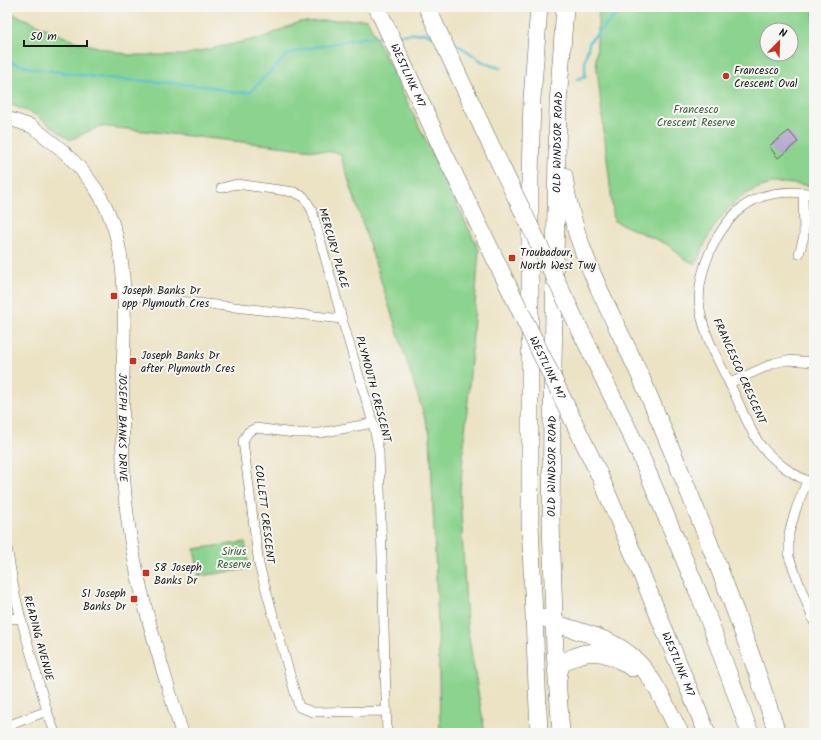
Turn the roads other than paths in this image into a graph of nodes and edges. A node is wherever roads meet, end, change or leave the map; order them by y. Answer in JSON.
{"nodes":[{"id":1,"x":377,"y":7,"type":"edge"},
{"id":2,"x":427,"y":7,"type":"edge"},
{"id":3,"x":538,"y":7,"type":"edge"},
{"id":4,"x":565,"y":7,"type":"edge"},
{"id":5,"x":558,"y":104,"type":"junction"},
{"id":6,"x":7,"y":118,"type":"edge"},
{"id":7,"x":221,"y":188,"type":"dead end"},
{"id":8,"x":803,"y":192,"type":"junction"},
{"id":9,"x":814,"y":194,"type":"edge"},
{"id":10,"x":798,"y":254,"type":"dead end"},
{"id":11,"x":125,"y":295,"type":"junction"},
{"id":12,"x":342,"y":319,"type":"junction"},
{"id":13,"x":814,"y":362,"type":"edge"},
{"id":14,"x":730,"y":383,"type":"junction"},
{"id":15,"x":374,"y":423,"type":"junction"},
{"id":16,"x":811,"y":482,"type":"edge"},
{"id":17,"x":7,"y":547,"type":"edge"},
{"id":18,"x":532,"y":586,"type":"junction"},
{"id":19,"x":7,"y":618,"type":"edge"},
{"id":20,"x":21,"y":619,"type":"junction"},
{"id":21,"x":814,"y":622,"type":"edge"},
{"id":22,"x":555,"y":623,"type":"junction"},
{"id":23,"x":558,"y":683,"type":"junction"},
{"id":24,"x":47,"y":711,"type":"junction"},
{"id":25,"x":386,"y":711,"type":"junction"},
{"id":26,"x":7,"y":726,"type":"edge"},
{"id":27,"x":55,"y":733,"type":"edge"},
{"id":28,"x":182,"y":733,"type":"edge"},
{"id":29,"x":387,"y":733,"type":"edge"},
{"id":30,"x":539,"y":733,"type":"edge"},
{"id":31,"x":561,"y":733,"type":"edge"},
{"id":32,"x":679,"y":733,"type":"edge"},
{"id":33,"x":707,"y":733,"type":"edge"},
{"id":34,"x":750,"y":733,"type":"edge"},
{"id":35,"x":777,"y":733,"type":"edge"}],
"edges":[{"from":1,"to":33,"type":"highway","name":"WESTLINK M7","bridge":true},
{"from":2,"to":34,"type":"highway","bridge":true},
{"from":3,"to":18,"type":"highway","name":"OLD WINDSOR ROAD"},
{"from":4,"to":5,"type":"highway","name":"OLD WINDSOR ROAD"},
{"from":5,"to":22,"type":"highway","name":"OLD WINDSOR ROAD"},
{"from":5,"to":35,"type":"highway"},
{"from":6,"to":11,"type":"street","name":"JOSEPH BANKS DRIVE"},
{"from":7,"to":12,"type":"street","name":"MERCURY PLACE"},
{"from":8,"to":9,"type":"street","name":"FRANCESCO CRESCENT"},
{"from":8,"to":10,"type":"street"},
{"from":8,"to":14,"type":"street","name":"FRANCESCO CRESCENT"},
{"from":11,"to":12,"type":"street"},
{"from":11,"to":28,"type":"street","name":"JOSEPH BANKS DRIVE"},
{"from":12,"to":15,"type":"street","name":"PLYMOUTH CRESCENT"},
{"from":13,"to":14,"type":"street"},
{"from":14,"to":16,"type":"street","name":"FRANCESCO CRESCENT"},
{"from":15,"to":25,"type":"street","name":"PLYMOUTH CRESCENT"},
{"from":15,"to":25,"type":"street","name":"COLLETT CRESCENT"},
{"from":16,"to":21,"type":"street"},
{"from":17,"to":20,"type":"street","name":"READING AVENUE"},
{"from":18,"to":22,"type":"highway"},
{"from":18,"to":30,"type":"highway","name":"OLD WINDSOR ROAD"},
{"from":19,"to":20,"type":"street"},
{"from":20,"to":24,"type":"street","name":"READING AVENUE"},
{"from":22,"to":23,"type":"highway","name":"OLD WINDSOR ROAD"},
{"from":22,"to":32,"type":"highway"},
{"from":23,"to":31,"type":"highway","name":"OLD WINDSOR ROAD"},
{"from":23,"to":32,"type":"highway"},
{"from":24,"to":26,"type":"street"},
{"from":24,"to":27,"type":"street","name":"READING AVENUE"},
{"from":25,"to":29,"type":"street","name":"PLYMOUTH CRESCENT"}]}
